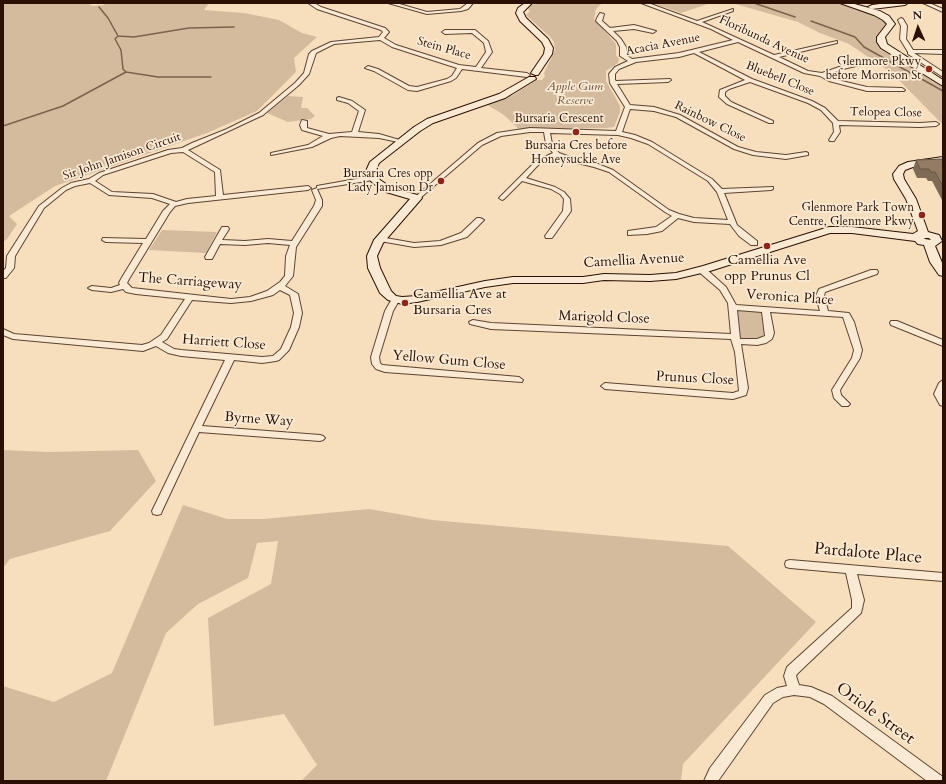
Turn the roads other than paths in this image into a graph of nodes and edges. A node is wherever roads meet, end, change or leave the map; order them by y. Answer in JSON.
{"nodes":[{"id":1,"x":310,"y":3,"type":"edge"},
{"id":2,"x":390,"y":3,"type":"edge"},
{"id":3,"x":471,"y":3,"type":"edge"},
{"id":4,"x":529,"y":3,"type":"edge"},
{"id":5,"x":643,"y":3,"type":"edge"},
{"id":6,"x":843,"y":3,"type":"edge"},
{"id":7,"x":850,"y":3,"type":"edge"},
{"id":8,"x":905,"y":3,"type":"edge"},
{"id":9,"x":926,"y":3,"type":"edge"},
{"id":10,"x":404,"y":4,"type":"edge"},
{"id":11,"x":868,"y":8,"type":"junction"},
{"id":12,"x":731,"y":10,"type":"dead end"},
{"id":13,"x":943,"y":11,"type":"edge"},
{"id":14,"x":602,"y":14,"type":"dead end"},
{"id":15,"x":901,"y":20,"type":"dead end"},
{"id":16,"x":698,"y":22,"type":"junction"},
{"id":17,"x":608,"y":30,"type":"junction"},
{"id":18,"x":653,"y":31,"type":"dead end"},
{"id":19,"x":445,"y":32,"type":"dead end"},
{"id":20,"x":381,"y":38,"type":"junction"},
{"id":21,"x":738,"y":40,"type":"junction"},
{"id":22,"x":835,"y":42,"type":"dead end"},
{"id":23,"x":694,"y":51,"type":"junction"},
{"id":24,"x":913,"y":52,"type":"junction"},
{"id":25,"x":943,"y":52,"type":"edge"},
{"id":26,"x":772,"y":57,"type":"junction"},
{"id":27,"x":631,"y":61,"type":"junction"},
{"id":28,"x":867,"y":62,"type":"dead end"},
{"id":29,"x":368,"y":68,"type":"dead end"},
{"id":30,"x":460,"y":68,"type":"junction"},
{"id":31,"x":477,"y":70,"type":"junction"},
{"id":32,"x":822,"y":75,"type":"junction"},
{"id":33,"x":943,"y":75,"type":"edge"},
{"id":34,"x":531,"y":76,"type":"junction"},
{"id":35,"x":668,"y":80,"type":"dead end"},
{"id":36,"x":750,"y":80,"type":"junction"},
{"id":37,"x":943,"y":80,"type":"edge"},
{"id":38,"x":614,"y":83,"type":"junction"},
{"id":39,"x":943,"y":84,"type":"edge"},
{"id":40,"x":902,"y":90,"type":"dead end"},
{"id":41,"x":339,"y":99,"type":"dead end"},
{"id":42,"x":628,"y":107,"type":"junction"},
{"id":43,"x":889,"y":116,"type":"dead end"},
{"id":44,"x":304,"y":121,"type":"dead end"},
{"id":45,"x":771,"y":122,"type":"dead end"},
{"id":46,"x":836,"y":123,"type":"junction"},
{"id":47,"x":893,"y":124,"type":"junction"},
{"id":48,"x":936,"y":124,"type":"dead end"},
{"id":49,"x":547,"y":130,"type":"junction"},
{"id":50,"x":618,"y":133,"type":"junction"},
{"id":51,"x":355,"y":134,"type":"junction"},
{"id":52,"x":329,"y":136,"type":"junction"},
{"id":53,"x":832,"y":140,"type":"dead end"},
{"id":54,"x":401,"y":142,"type":"junction"},
{"id":55,"x":184,"y":150,"type":"junction"},
{"id":56,"x":273,"y":154,"type":"dead end"},
{"id":57,"x":557,"y":154,"type":"junction"},
{"id":58,"x":806,"y":154,"type":"dead end"},
{"id":59,"x":943,"y":160,"type":"edge"},
{"id":60,"x":373,"y":178,"type":"junction"},
{"id":61,"x":521,"y":179,"type":"junction"},
{"id":62,"x":91,"y":181,"type":"junction"},
{"id":63,"x":314,"y":188,"type":"junction"},
{"id":64,"x":771,"y":188,"type":"dead end"},
{"id":65,"x":720,"y":191,"type":"junction"},
{"id":66,"x":220,"y":197,"type":"junction"},
{"id":67,"x":417,"y":198,"type":"junction"},
{"id":68,"x":502,"y":198,"type":"dead end"},
{"id":69,"x":175,"y":204,"type":"junction"},
{"id":70,"x":677,"y":216,"type":"junction"},
{"id":71,"x":480,"y":220,"type":"dead end"},
{"id":72,"x":732,"y":222,"type":"junction"},
{"id":73,"x":225,"y":229,"type":"dead end"},
{"id":74,"x":631,"y":233,"type":"dead end"},
{"id":75,"x":548,"y":236,"type":"dead end"},
{"id":76,"x":380,"y":239,"type":"junction"},
{"id":77,"x":930,"y":239,"type":"edge"},
{"id":78,"x":106,"y":240,"type":"dead end"},
{"id":79,"x":148,"y":241,"type":"junction"},
{"id":80,"x":217,"y":242,"type":"junction"},
{"id":81,"x":294,"y":243,"type":"junction"},
{"id":82,"x":754,"y":243,"type":"dead end"},
{"id":83,"x":210,"y":257,"type":"dead end"},
{"id":84,"x":702,"y":270,"type":"junction"},
{"id":85,"x":874,"y":272,"type":"dead end"},
{"id":86,"x":943,"y":273,"type":"edge"},
{"id":87,"x":3,"y":276,"type":"edge"},
{"id":88,"x":124,"y":286,"type":"junction"},
{"id":89,"x":280,"y":287,"type":"junction"},
{"id":90,"x":92,"y":288,"type":"dead end"},
{"id":91,"x":190,"y":297,"type":"junction"},
{"id":92,"x":396,"y":299,"type":"junction"},
{"id":93,"x":732,"y":307,"type":"junction"},
{"id":94,"x":766,"y":310,"type":"junction"},
{"id":95,"x":825,"y":314,"type":"junction"},
{"id":96,"x":473,"y":322,"type":"dead end"},
{"id":97,"x":894,"y":323,"type":"dead end"},
{"id":98,"x":3,"y":332,"type":"edge"},
{"id":99,"x":735,"y":339,"type":"junction"},
{"id":100,"x":157,"y":343,"type":"junction"},
{"id":101,"x":943,"y":343,"type":"edge"},
{"id":102,"x":231,"y":357,"type":"junction"},
{"id":103,"x":519,"y":380,"type":"dead end"},
{"id":104,"x":943,"y":383,"type":"edge"},
{"id":105,"x":605,"y":386,"type":"dead end"},
{"id":106,"x":943,"y":403,"type":"edge"},
{"id":107,"x":845,"y":404,"type":"dead end"},
{"id":108,"x":196,"y":429,"type":"junction"},
{"id":109,"x":320,"y":438,"type":"dead end"},
{"id":110,"x":157,"y":511,"type":"dead end"},
{"id":111,"x":790,"y":564,"type":"dead end"},
{"id":112,"x":850,"y":569,"type":"junction"},
{"id":113,"x":943,"y":577,"type":"edge"},
{"id":114,"x":794,"y":690,"type":"junction"},
{"id":115,"x":711,"y":781,"type":"edge"},
{"id":116,"x":938,"y":781,"type":"edge"}],
"edges":[{"from":1,"to":20,"type":"street"},
{"from":2,"to":10,"type":"street"},
{"from":3,"to":10,"type":"street"},
{"from":4,"to":34,"type":"street"},
{"from":5,"to":16,"type":"street","name":"Floribunda Avenue"},
{"from":6,"to":11,"type":"street"},
{"from":7,"to":11,"type":"street"},
{"from":8,"to":11,"type":"street"},
{"from":9,"to":13,"type":"street"},
{"from":11,"to":37,"type":"street"},
{"from":11,"to":39,"type":"street"},
{"from":12,"to":16,"type":"street"},
{"from":14,"to":17,"type":"street"},
{"from":15,"to":24,"type":"street"},
{"from":16,"to":21,"type":"street","name":"Floribunda Avenue"},
{"from":17,"to":18,"type":"street"},
{"from":17,"to":27,"type":"street"},
{"from":19,"to":31,"type":"street"},
{"from":20,"to":30,"type":"street","name":"Stein Place"},
{"from":20,"to":55,"type":"street","name":"Sir John Jamison Circuit"},
{"from":21,"to":23,"type":"street","name":"Acacia Avenue"},
{"from":21,"to":26,"type":"street","name":"Floribunda Avenue"},
{"from":22,"to":26,"type":"street"},
{"from":23,"to":27,"type":"street","name":"Acacia Avenue"},
{"from":23,"to":36,"type":"street","name":"Bluebell Close"},
{"from":24,"to":25,"type":"street"},
{"from":24,"to":33,"type":"street"},
{"from":26,"to":32,"type":"street","name":"Floribunda Avenue"},
{"from":27,"to":38,"type":"street","name":"Acacia Avenue"},
{"from":28,"to":32,"type":"street"},
{"from":29,"to":30,"type":"street"},
{"from":30,"to":31,"type":"street","name":"Stein Place"},
{"from":31,"to":34,"type":"street","name":"Stein Place"},
{"from":32,"to":40,"type":"street","name":"Floribunda Avenue"},
{"from":34,"to":54,"type":"street"},
{"from":35,"to":38,"type":"street"},
{"from":36,"to":45,"type":"street"},
{"from":36,"to":46,"type":"street","name":"Bluebell Close"},
{"from":38,"to":42,"type":"street"},
{"from":41,"to":51,"type":"street"},
{"from":42,"to":50,"type":"street"},
{"from":42,"to":58,"type":"street","name":"Rainbow Close"},
{"from":43,"to":47,"type":"street"},
{"from":44,"to":52,"type":"street"},
{"from":46,"to":47,"type":"street","name":"Telopea Close"},
{"from":46,"to":53,"type":"street"},
{"from":47,"to":48,"type":"street","name":"Telopea Close"},
{"from":49,"to":50,"type":"street","name":"Bursaria Crescent"},
{"from":49,"to":57,"type":"street"},
{"from":49,"to":67,"type":"street","name":"Bursaria Crescent"},
{"from":50,"to":65,"type":"street","name":"Bursaria Crescent"},
{"from":51,"to":52,"type":"street"},
{"from":51,"to":54,"type":"street"},
{"from":52,"to":56,"type":"street"},
{"from":54,"to":60,"type":"street"},
{"from":55,"to":62,"type":"street","name":"Sir John Jamison Circuit"},
{"from":55,"to":66,"type":"street"},
{"from":57,"to":61,"type":"street"},
{"from":57,"to":70,"type":"street"},
{"from":59,"to":77,"type":"street"},
{"from":60,"to":63,"type":"street"},
{"from":60,"to":67,"type":"street"},
{"from":61,"to":68,"type":"street"},
{"from":61,"to":75,"type":"street"},
{"from":62,"to":69,"type":"street"},
{"from":62,"to":87,"type":"street","name":"Sir John Jamison Circuit"},
{"from":63,"to":66,"type":"street"},
{"from":63,"to":81,"type":"street"},
{"from":64,"to":65,"type":"street"},
{"from":65,"to":72,"type":"street","name":"Bursaria Crescent"},
{"from":66,"to":69,"type":"street"},
{"from":67,"to":76,"type":"street","name":"Bursaria Crescent"},
{"from":69,"to":79,"type":"street","name":"The Carriageway"},
{"from":70,"to":72,"type":"street"},
{"from":70,"to":74,"type":"street"},
{"from":71,"to":76,"type":"street"},
{"from":72,"to":82,"type":"street","name":"Bursaria Crescent"},
{"from":73,"to":80,"type":"street"},
{"from":76,"to":92,"type":"street","name":"Bursaria Crescent"},
{"from":77,"to":84,"type":"street","name":"Camellia Avenue"},
{"from":77,"to":86,"type":"street"},
{"from":78,"to":79,"type":"street"},
{"from":79,"to":88,"type":"street","name":"The Carriageway"},
{"from":80,"to":81,"type":"street"},
{"from":80,"to":83,"type":"street"},
{"from":81,"to":89,"type":"street"},
{"from":84,"to":92,"type":"street","name":"Camellia Avenue"},
{"from":84,"to":93,"type":"street","name":"Prunus Close"},
{"from":85,"to":95,"type":"street"},
{"from":88,"to":90,"type":"street"},
{"from":88,"to":91,"type":"street","name":"The Carriageway"},
{"from":89,"to":91,"type":"street","name":"The Carriageway"},
{"from":89,"to":102,"type":"street","name":"Harriett Close"},
{"from":91,"to":100,"type":"street"},
{"from":92,"to":103,"type":"street","name":"Yellow Gum Close"},
{"from":93,"to":94,"type":"street","name":"Veronica Place"},
{"from":93,"to":99,"type":"street","name":"Prunus Close"},
{"from":94,"to":95,"type":"street","name":"Veronica Place"},
{"from":94,"to":99,"type":"street","name":"Marigold Close"},
{"from":95,"to":107,"type":"street","name":"Veronica Place"},
{"from":96,"to":99,"type":"street","name":"Marigold Close"},
{"from":97,"to":101,"type":"street"},
{"from":98,"to":100,"type":"street"},
{"from":99,"to":105,"type":"street","name":"Prunus Close"},
{"from":100,"to":102,"type":"street","name":"Harriett Close"},
{"from":102,"to":108,"type":"street","name":"Byrne Way"},
{"from":104,"to":106,"type":"street"},
{"from":108,"to":109,"type":"street","name":"Byrne Way"},
{"from":108,"to":110,"type":"street","name":"Byrne Way"},
{"from":111,"to":112,"type":"street","name":"Pardalote Place"},
{"from":112,"to":113,"type":"street","name":"Pardalote Place"},
{"from":112,"to":114,"type":"street"},
{"from":114,"to":115,"type":"street","name":"Oriole Street"},
{"from":114,"to":116,"type":"street","name":"Oriole Street"}]}
